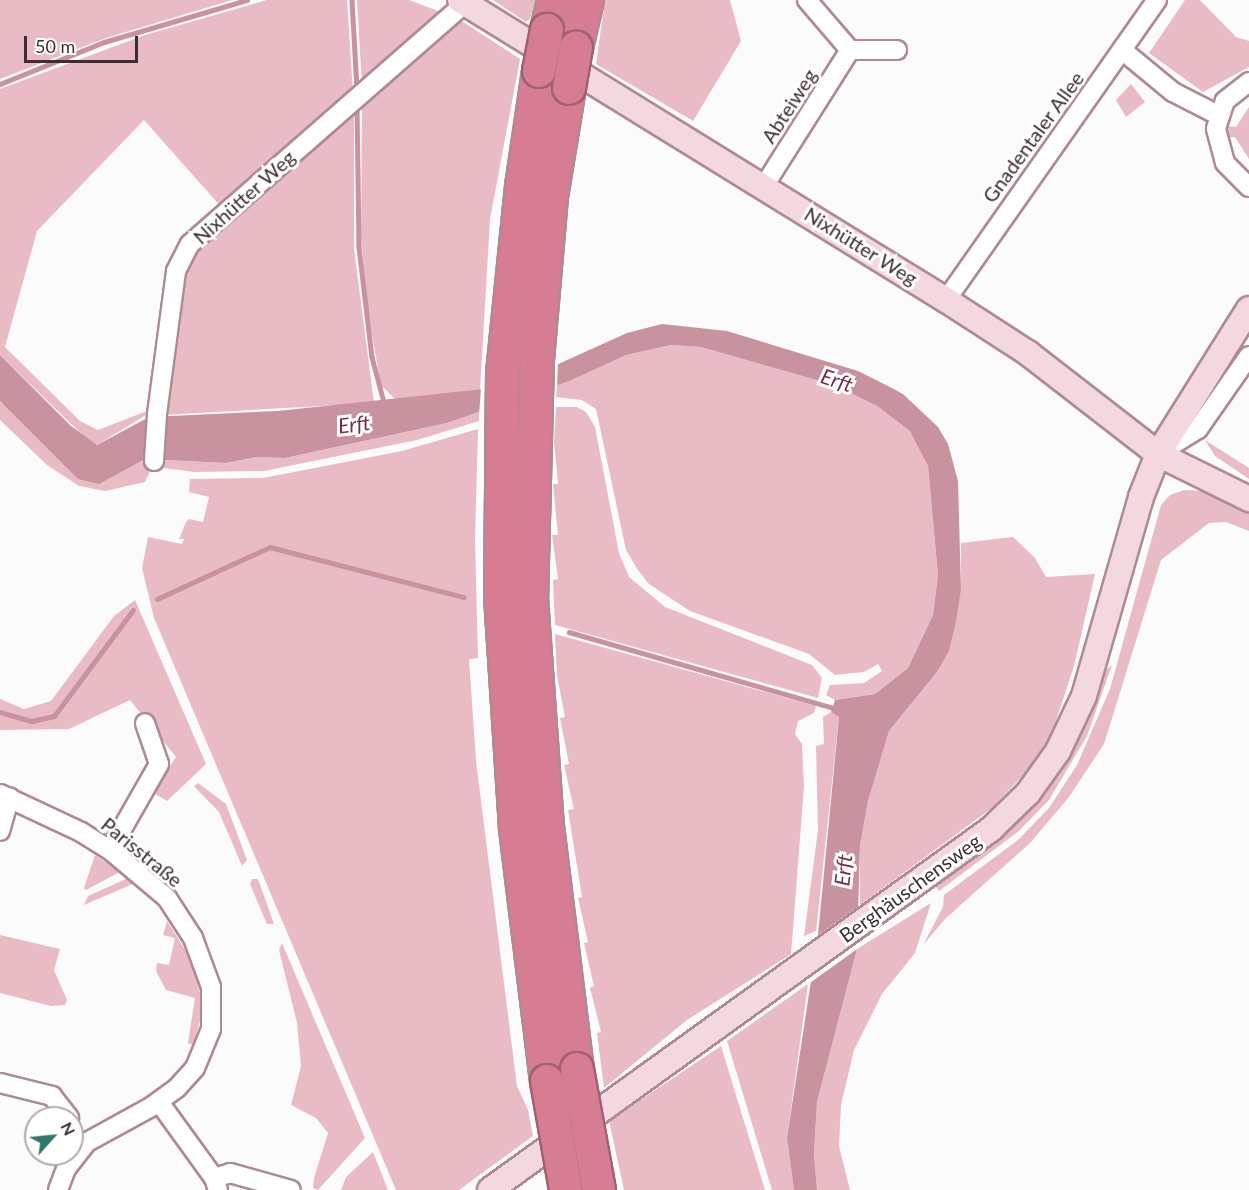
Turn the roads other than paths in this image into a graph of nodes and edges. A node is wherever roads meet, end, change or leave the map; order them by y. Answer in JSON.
{"nodes":[{"id":1,"x":554,"y":0,"type":"edge"},
{"id":2,"x":587,"y":0,"type":"edge"},
{"id":3,"x":807,"y":0,"type":"edge"},
{"id":4,"x":1157,"y":0,"type":"edge"},
{"id":5,"x":463,"y":2,"type":"edge"},
{"id":6,"x":897,"y":50,"type":"dead end"},
{"id":7,"x":1122,"y":50,"type":"junction"},
{"id":8,"x":850,"y":51,"type":"junction"},
{"id":9,"x":1249,"y":82,"type":"edge"},
{"id":10,"x":1218,"y":115,"type":"junction"},
{"id":11,"x":764,"y":186,"type":"junction"},
{"id":12,"x":1249,"y":187,"type":"edge"},
{"id":13,"x":946,"y":300,"type":"junction"},
{"id":14,"x":1249,"y":309,"type":"edge"},
{"id":15,"x":1249,"y":356,"type":"edge"},
{"id":16,"x":1158,"y":454,"type":"junction"},
{"id":17,"x":154,"y":461,"type":"dead end"},
{"id":18,"x":1249,"y":499,"type":"edge"},
{"id":19,"x":145,"y":723,"type":"dead end"},
{"id":20,"x":5,"y":795,"type":"edge"},
{"id":21,"x":0,"y":831,"type":"edge"},
{"id":22,"x":110,"y":850,"type":"junction"},
{"id":23,"x":0,"y":1083,"type":"edge"},
{"id":24,"x":159,"y":1102,"type":"junction"},
{"id":25,"x":60,"y":1106,"type":"edge"},
{"id":26,"x":84,"y":1138,"type":"edge"},
{"id":27,"x":87,"y":1142,"type":"junction"},
{"id":28,"x":216,"y":1184,"type":"edge"},
{"id":29,"x":58,"y":1190,"type":"edge"},
{"id":30,"x":291,"y":1190,"type":"edge"},
{"id":31,"x":490,"y":1190,"type":"edge"},
{"id":32,"x":567,"y":1190,"type":"edge"},
{"id":33,"x":599,"y":1190,"type":"edge"}],
"edges":[{"from":1,"to":32,"type":"highway","bridge":true},
{"from":2,"to":33,"type":"highway","bridge":true},
{"from":3,"to":8,"type":"street"},
{"from":4,"to":7,"type":"street","name":"Gnadentaler Allee"},
{"from":5,"to":11,"type":"main road","name":"Nixhütter Weg"},
{"from":5,"to":17,"type":"street","name":"Nixhütter Weg"},
{"from":6,"to":8,"type":"street"},
{"from":7,"to":10,"type":"street"},
{"from":7,"to":13,"type":"street","name":"Gnadentaler Allee"},
{"from":8,"to":11,"type":"street","name":"Abteiweg"},
{"from":9,"to":10,"type":"street"},
{"from":10,"to":12,"type":"street"},
{"from":11,"to":13,"type":"main road","name":"Nixhütter Weg"},
{"from":13,"to":16,"type":"main road","name":"Nixhütter Weg"},
{"from":14,"to":16,"type":"main road","name":"Berghäuschensweg"},
{"from":15,"to":16,"type":"street"},
{"from":16,"to":18,"type":"main road","name":"Nixhütter Weg"},
{"from":16,"to":31,"type":"main road","name":"Berghäuschensweg"},
{"from":19,"to":22,"type":"street"},
{"from":20,"to":21,"type":"street"},
{"from":20,"to":22,"type":"street","name":"Parisstraße"},
{"from":22,"to":24,"type":"street","name":"Parisstraße"},
{"from":23,"to":25,"type":"street"},
{"from":24,"to":27,"type":"street","name":"Parisstraße"},
{"from":24,"to":28,"type":"street"},
{"from":26,"to":27,"type":"street"},
{"from":27,"to":29,"type":"street","name":"Parisstraße"},
{"from":28,"to":30,"type":"street"}]}
